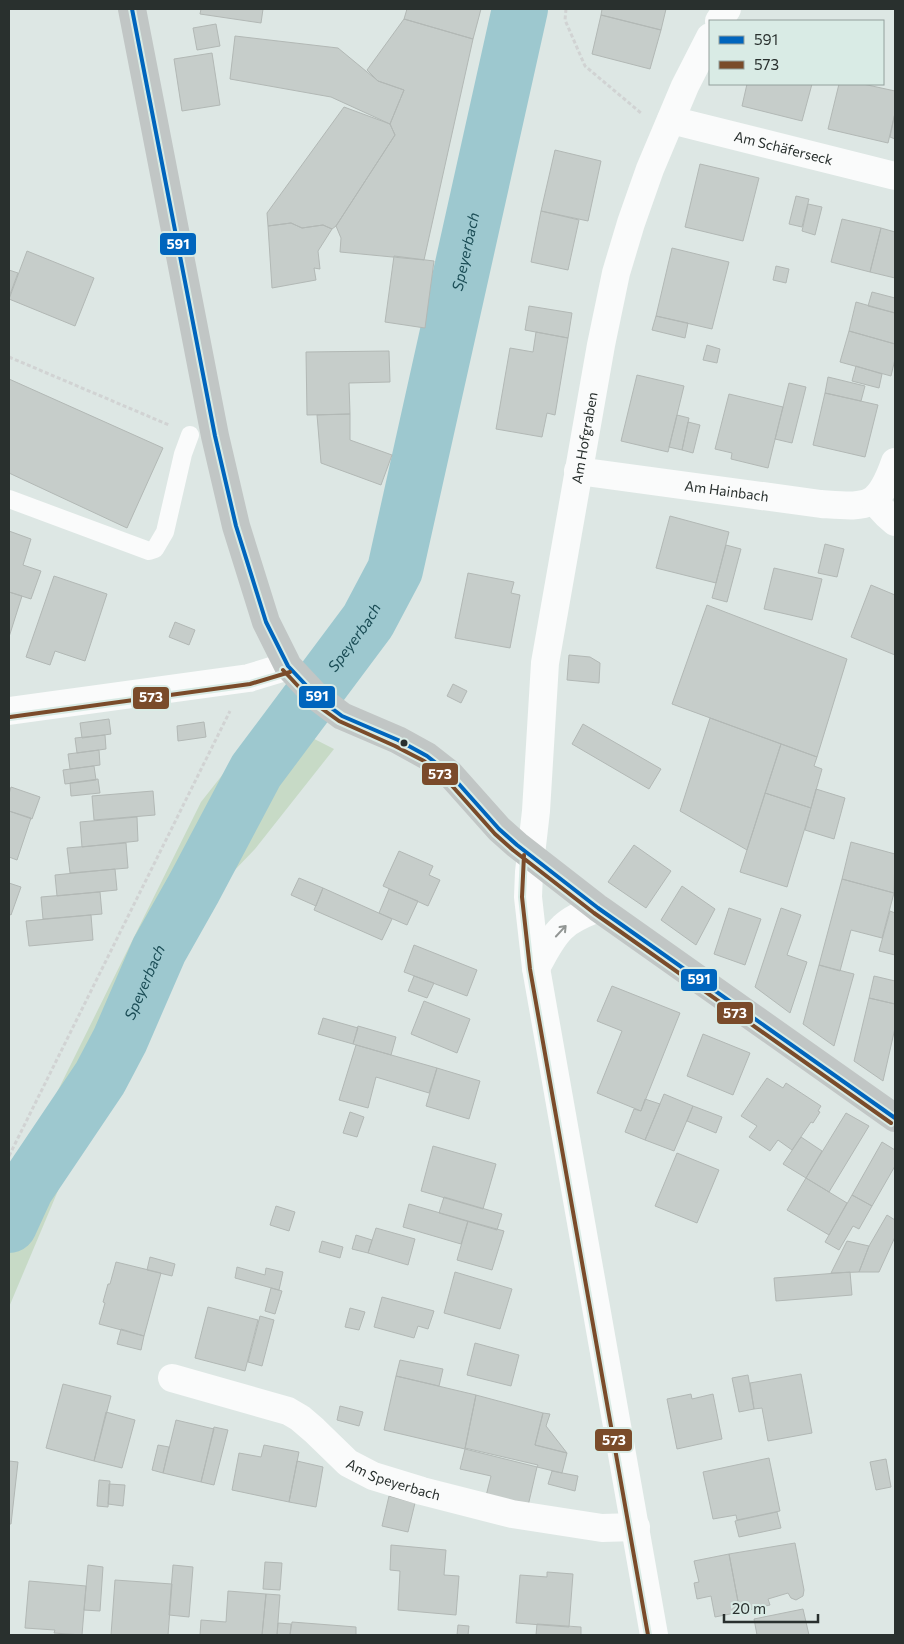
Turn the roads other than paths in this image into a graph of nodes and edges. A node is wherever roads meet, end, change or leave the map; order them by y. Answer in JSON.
{"nodes":[{"id":1,"x":132,"y":9,"type":"edge"},
{"id":2,"x":726,"y":9,"type":"edge"},
{"id":3,"x":720,"y":20,"type":"edge"},
{"id":4,"x":709,"y":39,"type":"edge"},
{"id":5,"x":671,"y":120,"type":"junction"},
{"id":6,"x":895,"y":176,"type":"edge"},
{"id":7,"x":190,"y":435,"type":"road end"},
{"id":8,"x":895,"y":462,"type":"edge"},
{"id":9,"x":578,"y":471,"type":"junction"},
{"id":10,"x":9,"y":499,"type":"edge"},
{"id":11,"x":874,"y":501,"type":"junction"},
{"id":12,"x":895,"y":522,"type":"edge"},
{"id":13,"x":294,"y":674,"type":"junction"},
{"id":14,"x":9,"y":711,"type":"edge"},
{"id":15,"x":530,"y":855,"type":"junction"},
{"id":16,"x":598,"y":908,"type":"junction"},
{"id":17,"x":536,"y":968,"type":"junction"},
{"id":18,"x":895,"y":1118,"type":"edge"},
{"id":19,"x":172,"y":1378,"type":"dead end"},
{"id":20,"x":636,"y":1527,"type":"junction"},
{"id":21,"x":654,"y":1635,"type":"edge"}],
"edges":[{"from":1,"to":13,"type":"main road"},
{"from":2,"to":3,"type":"street"},
{"from":4,"to":5,"type":"street","name":"Am Hofgraben"},
{"from":5,"to":6,"type":"street","name":"Am Schäferseck"},
{"from":5,"to":9,"type":"street","name":"Am Hofgraben"},
{"from":7,"to":10,"type":"lane"},
{"from":8,"to":11,"type":"street"},
{"from":9,"to":11,"type":"street","name":"Am Hainbach"},
{"from":9,"to":15,"type":"street","name":"Am Hofgraben"},
{"from":11,"to":12,"type":"street"},
{"from":13,"to":14,"type":"street"},
{"from":13,"to":15,"type":"main road"},
{"from":15,"to":16,"type":"main road"},
{"from":15,"to":17,"type":"street","name":"Am Hofgraben"},
{"from":17,"to":16,"type":"street","one_way":true},
{"from":16,"to":18,"type":"main road"},
{"from":17,"to":20,"type":"street","name":"Am Hofgraben"},
{"from":19,"to":20,"type":"street","name":"Am Speyerbach"},
{"from":20,"to":21,"type":"street","name":"Am Hofgraben"}]}
